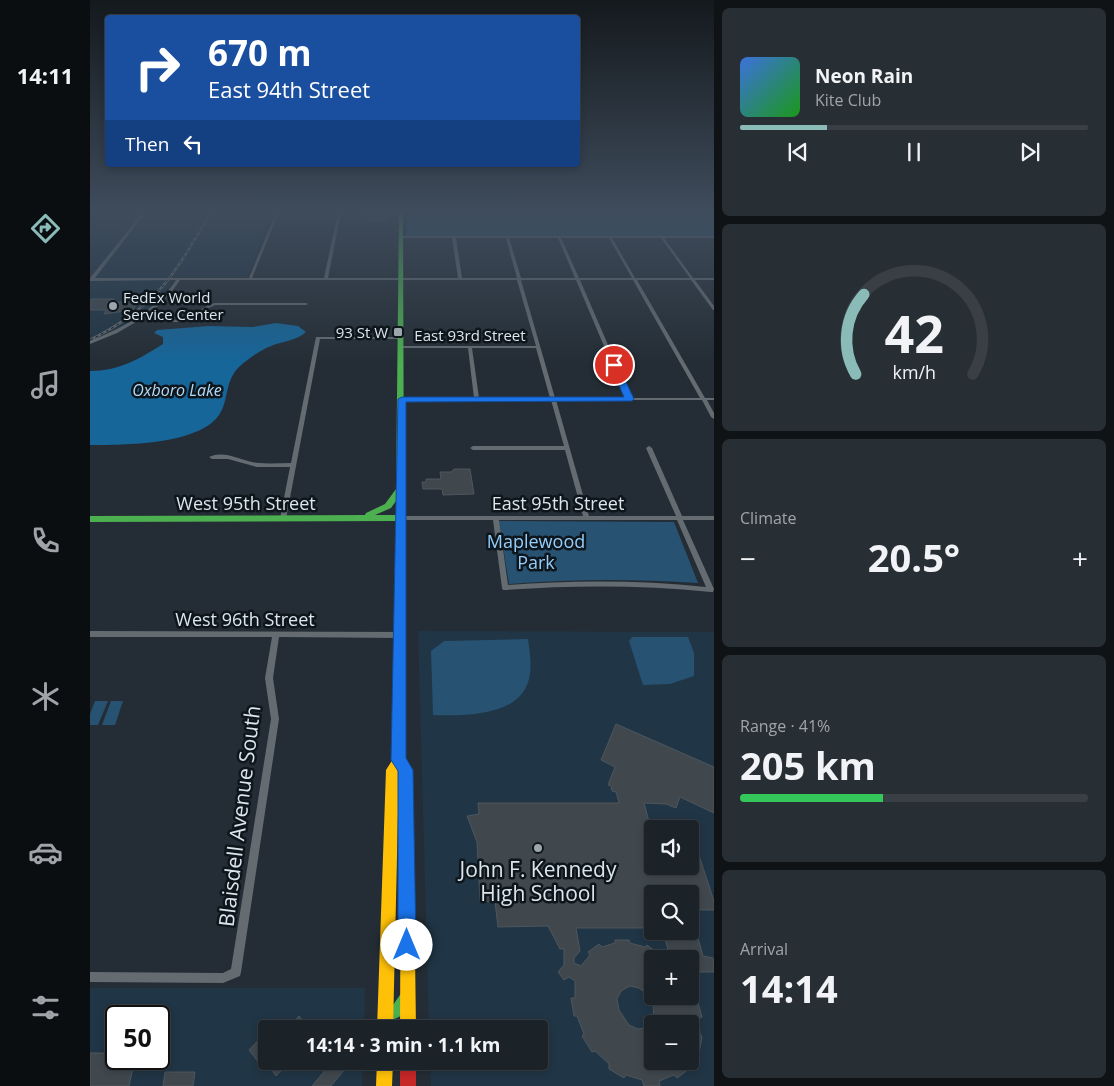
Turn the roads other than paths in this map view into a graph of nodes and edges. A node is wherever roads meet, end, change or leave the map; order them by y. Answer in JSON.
{"nodes":[{"id":1,"x":104,"y":263,"type":"edge"},
{"id":2,"x":257,"y":263,"type":"edge"},
{"id":3,"x":329,"y":263,"type":"edge"},
{"id":4,"x":402,"y":263,"type":"edge"},
{"id":5,"x":458,"y":263,"type":"edge"},
{"id":6,"x":514,"y":263,"type":"edge"},
{"id":7,"x":569,"y":263,"type":"edge"},
{"id":8,"x":625,"y":263,"type":"edge"},
{"id":9,"x":680,"y":263,"type":"edge"},
{"id":10,"x":91,"y":279,"type":"edge"},
{"id":11,"x":179,"y":279,"type":"junction"},
{"id":12,"x":250,"y":279,"type":"junction"},
{"id":13,"x":326,"y":279,"type":"junction"},
{"id":14,"x":402,"y":279,"type":"junction"},
{"id":15,"x":460,"y":279,"type":"junction"},
{"id":16,"x":518,"y":279,"type":"junction"},
{"id":17,"x":576,"y":279,"type":"junction"},
{"id":18,"x":634,"y":279,"type":"junction"},
{"id":19,"x":692,"y":279,"type":"junction"},
{"id":20,"x":714,"y":279,"type":"edge"},
{"id":21,"x":306,"y":304,"type":"dead end"},
{"id":22,"x":714,"y":309,"type":"edge"},
{"id":23,"x":142,"y":317,"type":"junction"},
{"id":24,"x":90,"y":343,"type":"edge"},
{"id":25,"x":402,"y":343,"type":"junction"},
{"id":26,"x":470,"y":347,"type":"junction"},
{"id":27,"x":537,"y":347,"type":"junction"},
{"id":28,"x":402,"y":399,"type":"junction"},
{"id":29,"x":477,"y":399,"type":"junction"},
{"id":30,"x":552,"y":399,"type":"junction"},
{"id":31,"x":629,"y":399,"type":"junction"},
{"id":32,"x":704,"y":399,"type":"junction"},
{"id":33,"x":714,"y":400,"type":"edge"},
{"id":34,"x":714,"y":417,"type":"edge"},
{"id":35,"x":473,"y":448,"type":"dead end"},
{"id":36,"x":566,"y":448,"type":"junction"},
{"id":37,"x":649,"y":448,"type":"dead end"},
{"id":38,"x":212,"y":456,"type":"dead end"},
{"id":39,"x":294,"y":465,"type":"junction"},
{"id":40,"x":402,"y":488,"type":"junction"},
{"id":41,"x":350,"y":518,"type":"junction"},
{"id":42,"x":401,"y":518,"type":"junction"},
{"id":43,"x":496,"y":518,"type":"junction"},
{"id":44,"x":587,"y":518,"type":"junction"},
{"id":45,"x":680,"y":518,"type":"junction"},
{"id":46,"x":714,"y":518,"type":"edge"},
{"id":47,"x":90,"y":519,"type":"edge"},
{"id":48,"x":283,"y":519,"type":"junction"},
{"id":49,"x":90,"y":634,"type":"edge"},
{"id":50,"x":276,"y":634,"type":"junction"},
{"id":51,"x":401,"y":635,"type":"junction"},
{"id":52,"x":399,"y":760,"type":"junction"},
{"id":53,"x":90,"y":977,"type":"edge"},
{"id":54,"x":408,"y":997,"type":"junction"},
{"id":55,"x":386,"y":1015,"type":"junction"},
{"id":56,"x":386,"y":1020,"type":"edge"},
{"id":57,"x":408,"y":1020,"type":"edge"},
{"id":58,"x":385,"y":1070,"type":"edge"},
{"id":59,"x":408,"y":1070,"type":"edge"},
{"id":60,"x":384,"y":1086,"type":"edge"},
{"id":61,"x":408,"y":1086,"type":"edge"}],
"edges":[{"from":1,"to":10,"type":"street"},
{"from":2,"to":12,"type":"street"},
{"from":3,"to":13,"type":"street"},
{"from":4,"to":14,"type":"main road"},
{"from":5,"to":15,"type":"street"},
{"from":6,"to":16,"type":"street"},
{"from":7,"to":17,"type":"street"},
{"from":8,"to":18,"type":"street"},
{"from":9,"to":19,"type":"street"},
{"from":10,"to":11,"type":"street"},
{"from":11,"to":12,"type":"street"},
{"from":11,"to":23,"type":"street"},
{"from":12,"to":13,"type":"street"},
{"from":13,"to":14,"type":"street"},
{"from":14,"to":15,"type":"street"},
{"from":14,"to":25,"type":"main road"},
{"from":15,"to":16,"type":"street"},
{"from":16,"to":17,"type":"street"},
{"from":16,"to":27,"type":"street"},
{"from":17,"to":18,"type":"street"},
{"from":17,"to":31,"type":"street"},
{"from":18,"to":19,"type":"street"},
{"from":18,"to":32,"type":"street"},
{"from":19,"to":20,"type":"street"},
{"from":19,"to":22,"type":"street"},
{"from":21,"to":23,"type":"street"},
{"from":23,"to":24,"type":"street"},
{"from":25,"to":26,"type":"street","name":"East 93rd Street"},
{"from":25,"to":28,"type":"main road"},
{"from":25,"to":39,"type":"street","name":"East 93rd Street"},
{"from":26,"to":27,"type":"street","name":"East 93rd Street"},
{"from":26,"to":29,"type":"street"},
{"from":27,"to":30,"type":"street"},
{"from":28,"to":29,"type":"street"},
{"from":28,"to":40,"type":"main road"},
{"from":29,"to":30,"type":"street"},
{"from":30,"to":31,"type":"street"},
{"from":30,"to":36,"type":"street"},
{"from":31,"to":32,"type":"street"},
{"from":32,"to":33,"type":"street"},
{"from":32,"to":34,"type":"street"},
{"from":35,"to":36,"type":"street"},
{"from":36,"to":44,"type":"street"},
{"from":37,"to":45,"type":"street"},
{"from":38,"to":39,"type":"street"},
{"from":39,"to":48,"type":"street"},
{"from":40,"to":41,"type":"main road"},
{"from":40,"to":42,"type":"main road"},
{"from":41,"to":42,"type":"main road","name":"West 95th Street"},
{"from":41,"to":48,"type":"main road","name":"West 95th Street"},
{"from":42,"to":43,"type":"street","name":"East 95th Street"},
{"from":42,"to":51,"type":"main road"},
{"from":43,"to":44,"type":"street","name":"East 95th Street"},
{"from":43,"to":45,"type":"street"},
{"from":44,"to":45,"type":"street","name":"East 95th Street"},
{"from":45,"to":46,"type":"street","name":"East 95th Street"},
{"from":47,"to":48,"type":"main road","name":"West 95th Street"},
{"from":49,"to":50,"type":"street","name":"West 96th Street"},
{"from":50,"to":51,"type":"street","name":"West 96th Street"},
{"from":50,"to":53,"type":"street","name":"Blaisdell Avenue South"},
{"from":51,"to":52,"type":"main road"},
{"from":52,"to":54,"type":"main road"},
{"from":52,"to":55,"type":"main road"},
{"from":54,"to":55,"type":"main road"},
{"from":54,"to":57,"type":"main road"},
{"from":55,"to":56,"type":"main road"},
{"from":58,"to":60,"type":"main road"},
{"from":59,"to":61,"type":"main road"}]}
